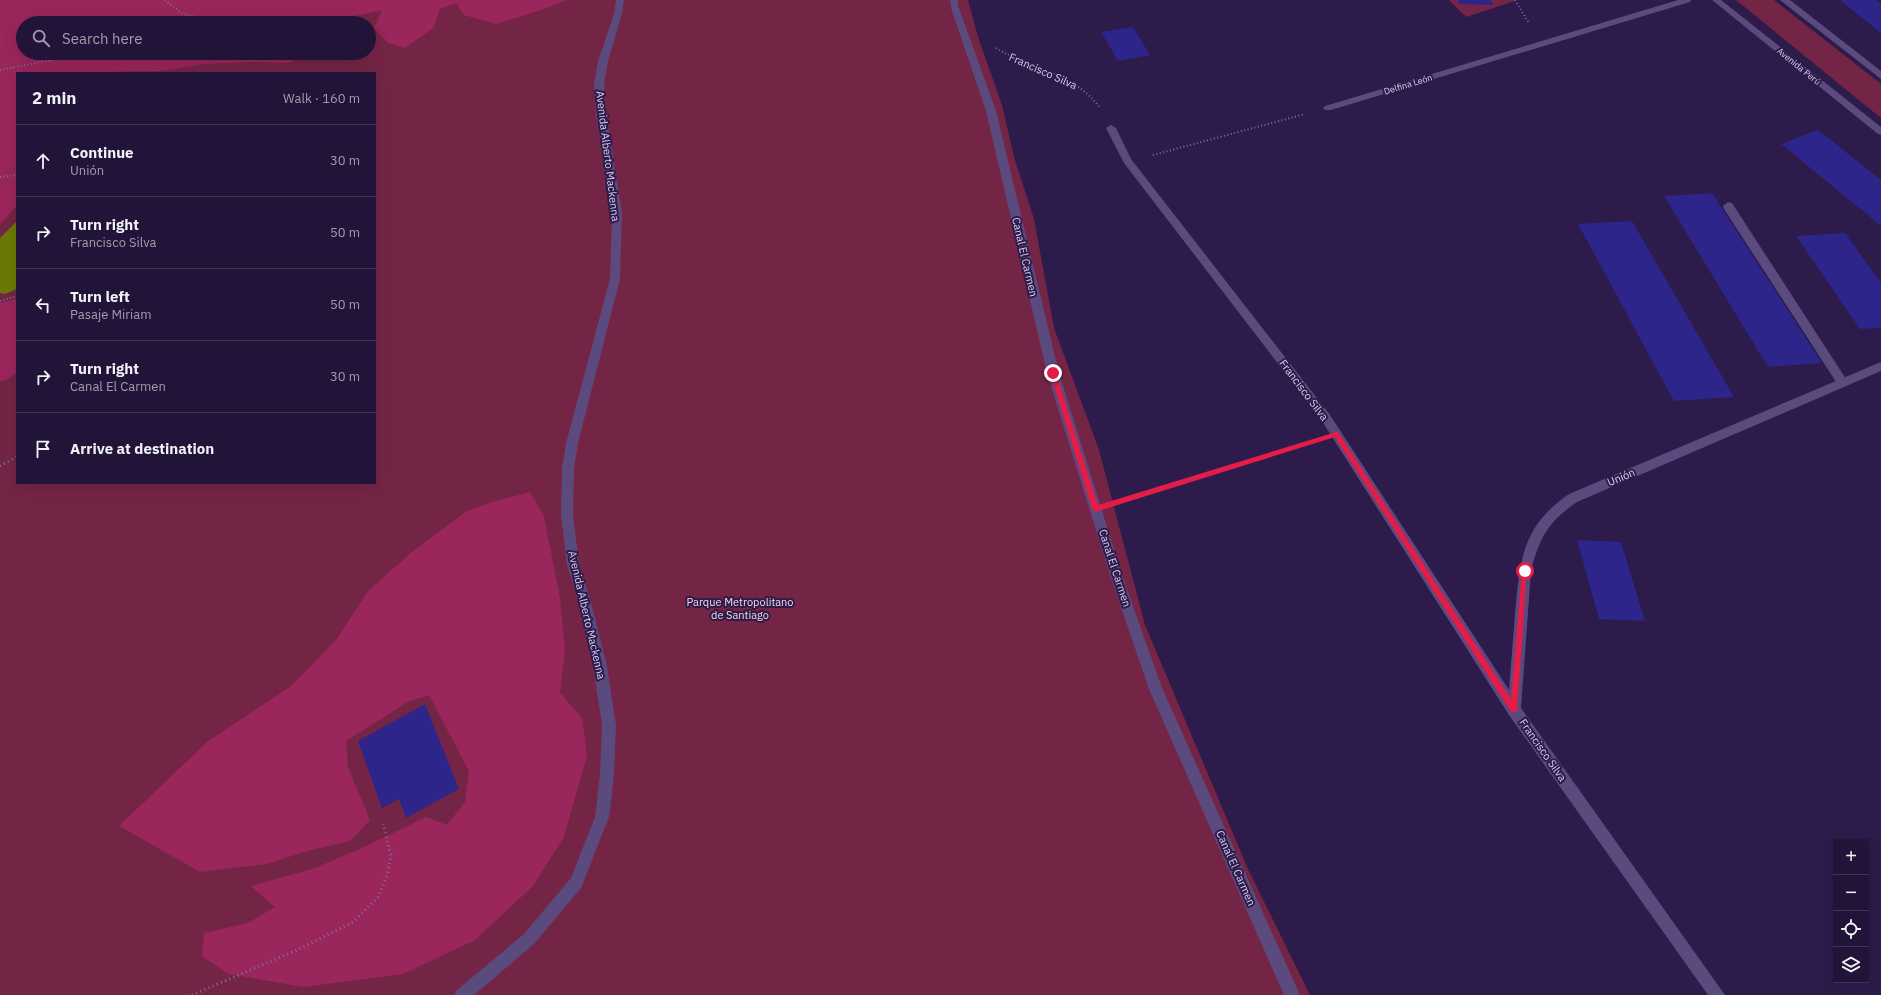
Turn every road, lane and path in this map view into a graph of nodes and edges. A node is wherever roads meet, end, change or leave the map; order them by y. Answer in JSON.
{"nodes":[{"id":1,"x":165,"y":0,"type":"edge"},
{"id":2,"x":620,"y":0,"type":"edge"},
{"id":3,"x":1687,"y":0,"type":"edge"},
{"id":4,"x":1716,"y":0,"type":"edge"},
{"id":5,"x":1784,"y":0,"type":"edge"},
{"id":6,"x":954,"y":4,"type":"edge"},
{"id":7,"x":192,"y":16,"type":"edge"},
{"id":8,"x":996,"y":48,"type":"dead end"},
{"id":9,"x":52,"y":60,"type":"edge"},
{"id":10,"x":0,"y":70,"type":"edge"},
{"id":11,"x":1881,"y":76,"type":"edge"},
{"id":12,"x":1328,"y":108,"type":"joint"},
{"id":13,"x":1111,"y":128,"type":"joint"},
{"id":14,"x":1881,"y":132,"type":"edge"},
{"id":15,"x":1127,"y":161,"type":"junction"},
{"id":16,"x":16,"y":175,"type":"edge"},
{"id":17,"x":0,"y":177,"type":"edge"},
{"id":18,"x":1728,"y":206,"type":"dead end"},
{"id":19,"x":16,"y":296,"type":"edge"},
{"id":20,"x":0,"y":301,"type":"edge"},
{"id":21,"x":1881,"y":366,"type":"edge"},
{"id":22,"x":1842,"y":382,"type":"junction"},
{"id":23,"x":1336,"y":434,"type":"junction"},
{"id":24,"x":16,"y":458,"type":"edge"},
{"id":25,"x":0,"y":466,"type":"edge"},
{"id":26,"x":1095,"y":509,"type":"junction"},
{"id":27,"x":1514,"y":710,"type":"junction"},
{"id":28,"x":383,"y":824,"type":"dead end"},
{"id":29,"x":192,"y":995,"type":"edge"},
{"id":30,"x":462,"y":995,"type":"edge"},
{"id":31,"x":1292,"y":995,"type":"edge"},
{"id":32,"x":1717,"y":995,"type":"edge"}],
"edges":[{"from":1,"to":7,"type":"path"},
{"from":2,"to":30,"type":"street","name":"Avenida Alberto Mackenna"},
{"from":3,"to":12,"type":"street","name":"Delfina León"},
{"from":4,"to":14,"type":"street","name":"Avenida Perú"},
{"from":5,"to":11,"type":"street"},
{"from":6,"to":26,"type":"street","name":"Canal El Carmen"},
{"from":8,"to":13,"type":"path","name":"Francisco Silva"},
{"from":9,"to":10,"type":"path"},
{"from":12,"to":15,"type":"path"},
{"from":13,"to":15,"type":"street","name":"Francisco Silva"},
{"from":15,"to":23,"type":"street","name":"Francisco Silva"},
{"from":16,"to":17,"type":"path"},
{"from":18,"to":22,"type":"street"},
{"from":19,"to":20,"type":"path"},
{"from":21,"to":22,"type":"street","name":"Unión"},
{"from":22,"to":27,"type":"street","name":"Unión"},
{"from":23,"to":26,"type":"path"},
{"from":23,"to":27,"type":"street","name":"Francisco Silva"},
{"from":24,"to":25,"type":"path"},
{"from":26,"to":31,"type":"street","name":"Canal El Carmen"},
{"from":27,"to":32,"type":"street","name":"Francisco Silva"},
{"from":28,"to":29,"type":"path"}]}
